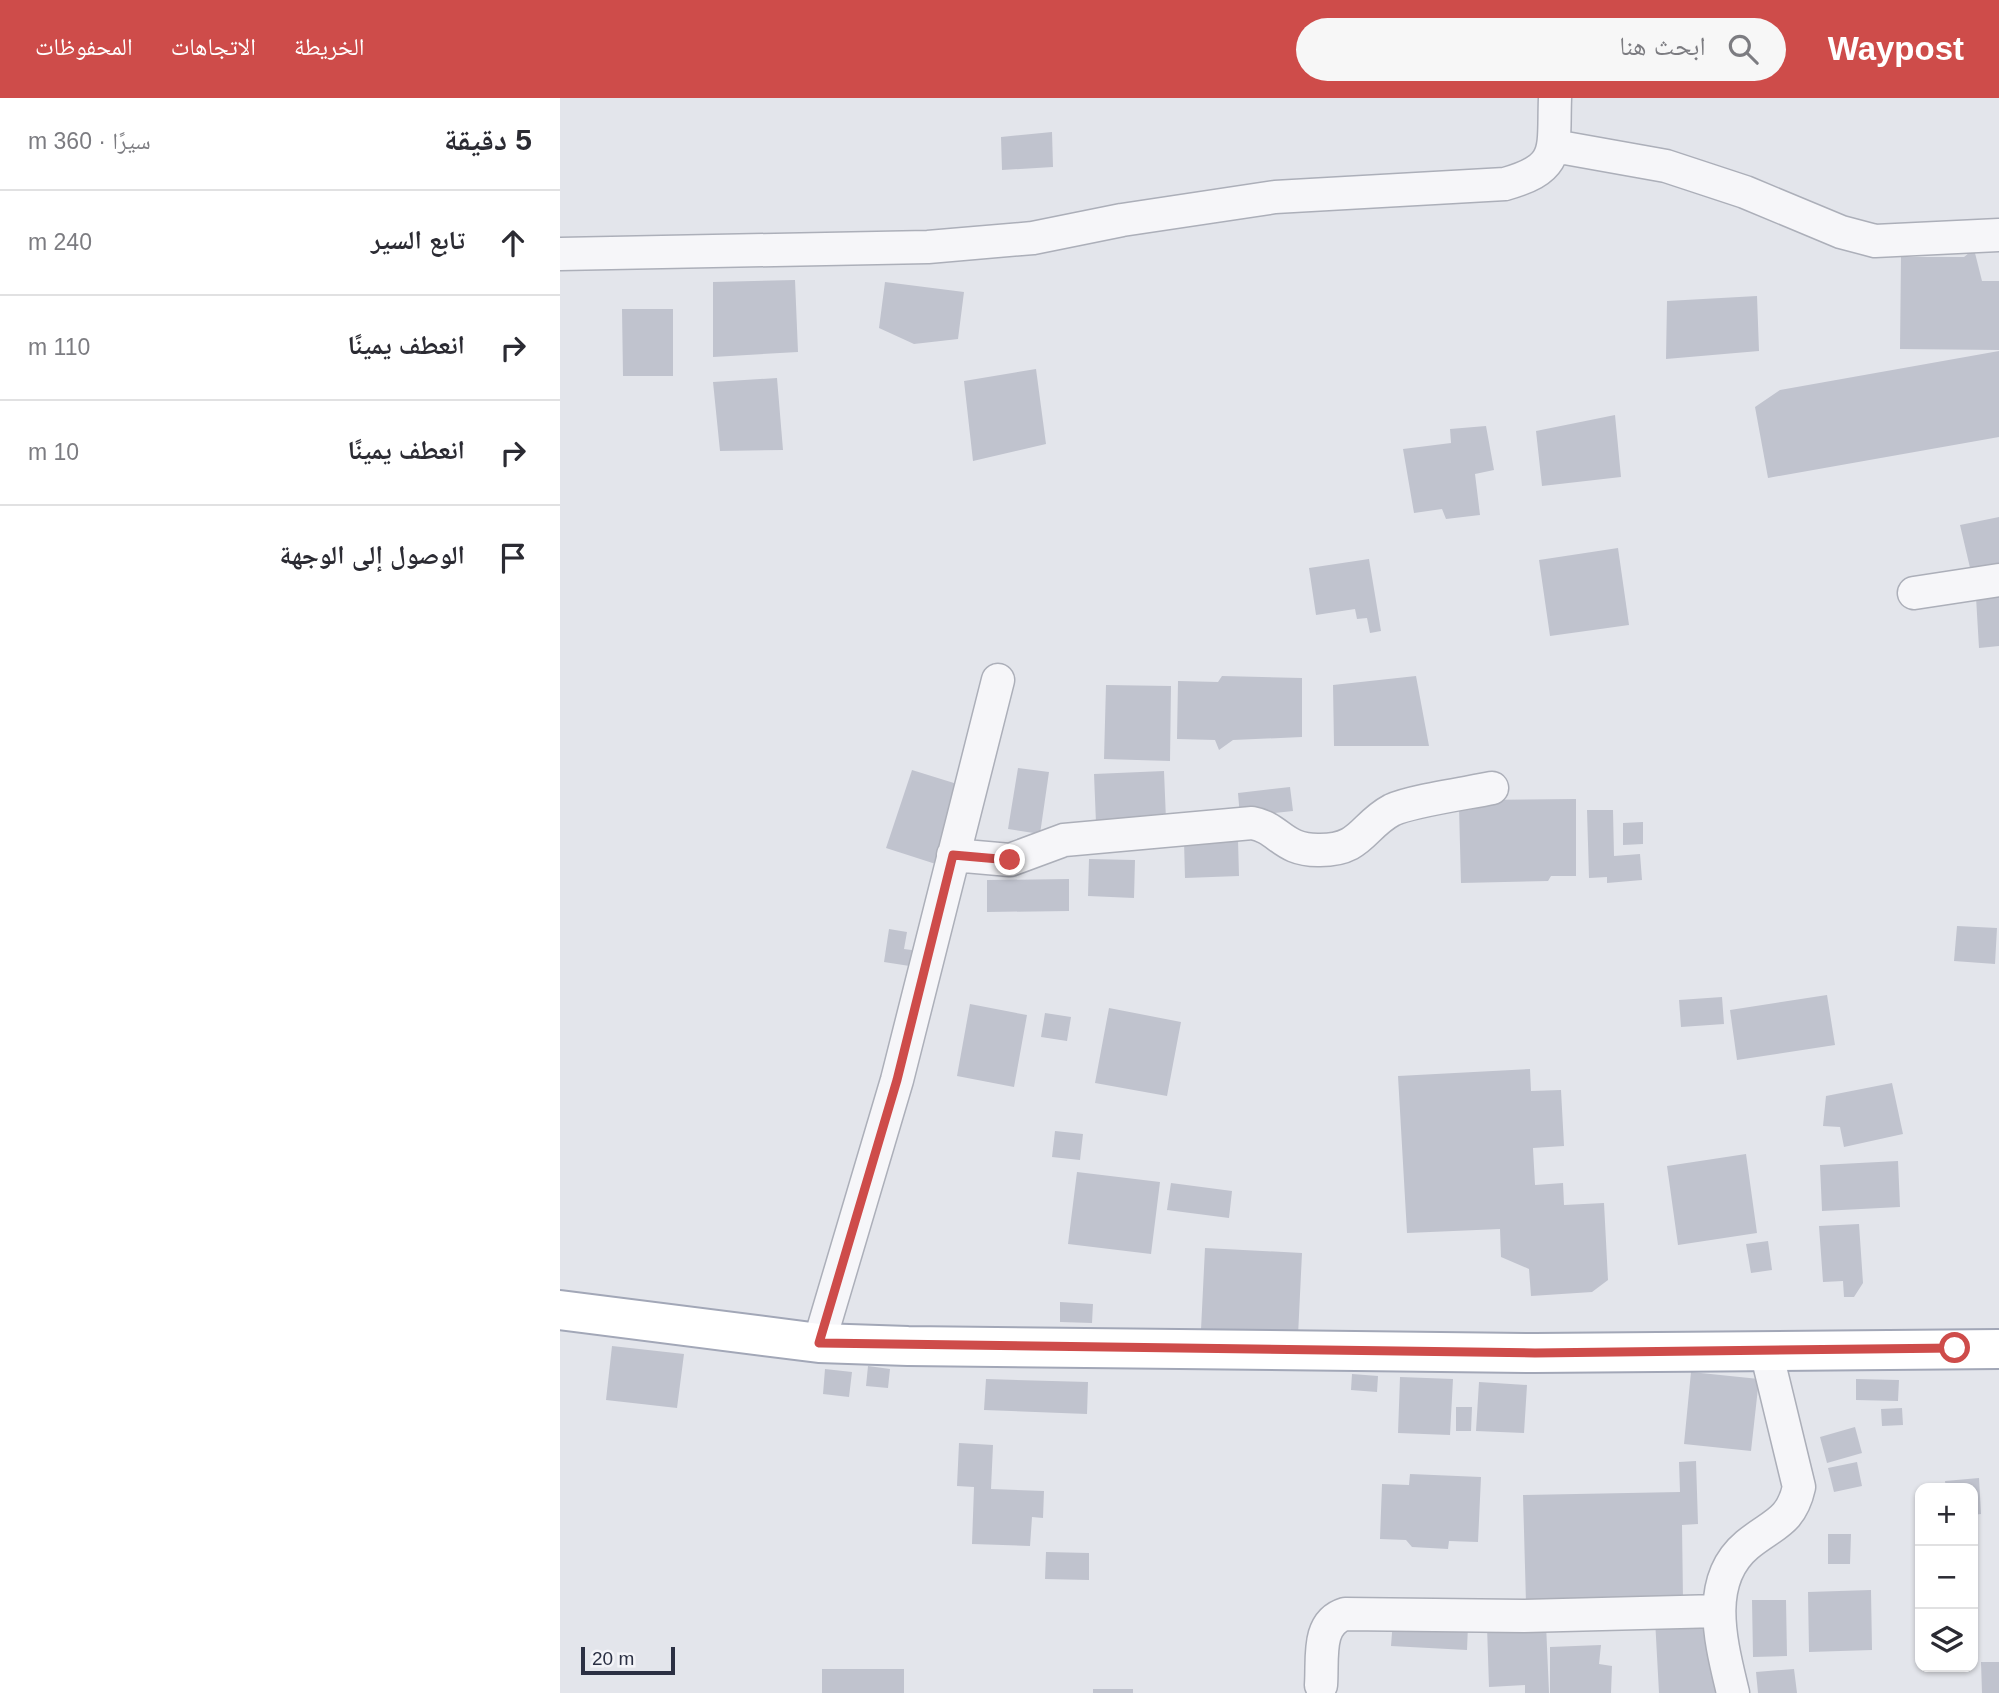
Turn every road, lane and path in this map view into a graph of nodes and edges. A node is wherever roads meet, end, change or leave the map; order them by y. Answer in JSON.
{"nodes":[{"id":1,"x":1555,"y":98,"type":"edge"},
{"id":2,"x":1554,"y":146,"type":"junction"},
{"id":3,"x":1999,"y":235,"type":"edge"},
{"id":4,"x":560,"y":254,"type":"edge"},
{"id":5,"x":1999,"y":580,"type":"edge"},
{"id":6,"x":1914,"y":593,"type":"dead end"},
{"id":7,"x":999,"y":680,"type":"dead end"},
{"id":8,"x":1492,"y":788,"type":"dead end"},
{"id":9,"x":953,"y":855,"type":"junction"},
{"id":10,"x":560,"y":1310,"type":"edge"},
{"id":11,"x":819,"y":1343,"type":"junction"},
{"id":12,"x":1999,"y":1349,"type":"edge"},
{"id":13,"x":1766,"y":1351,"type":"junction"},
{"id":14,"x":1718,"y":1611,"type":"junction"},
{"id":15,"x":1321,"y":1685,"type":"dead end"},
{"id":16,"x":1733,"y":1693,"type":"edge"}],
"edges":[{"from":1,"to":2,"type":"street"},
{"from":2,"to":3,"type":"street"},
{"from":2,"to":4,"type":"street"},
{"from":5,"to":6,"type":"street"},
{"from":7,"to":9,"type":"street"},
{"from":8,"to":9,"type":"street"},
{"from":9,"to":11,"type":"street"},
{"from":10,"to":11,"type":"main road"},
{"from":11,"to":13,"type":"main road"},
{"from":12,"to":13,"type":"main road"},
{"from":13,"to":14,"type":"street"},
{"from":14,"to":15,"type":"street"},
{"from":14,"to":16,"type":"street"}]}
